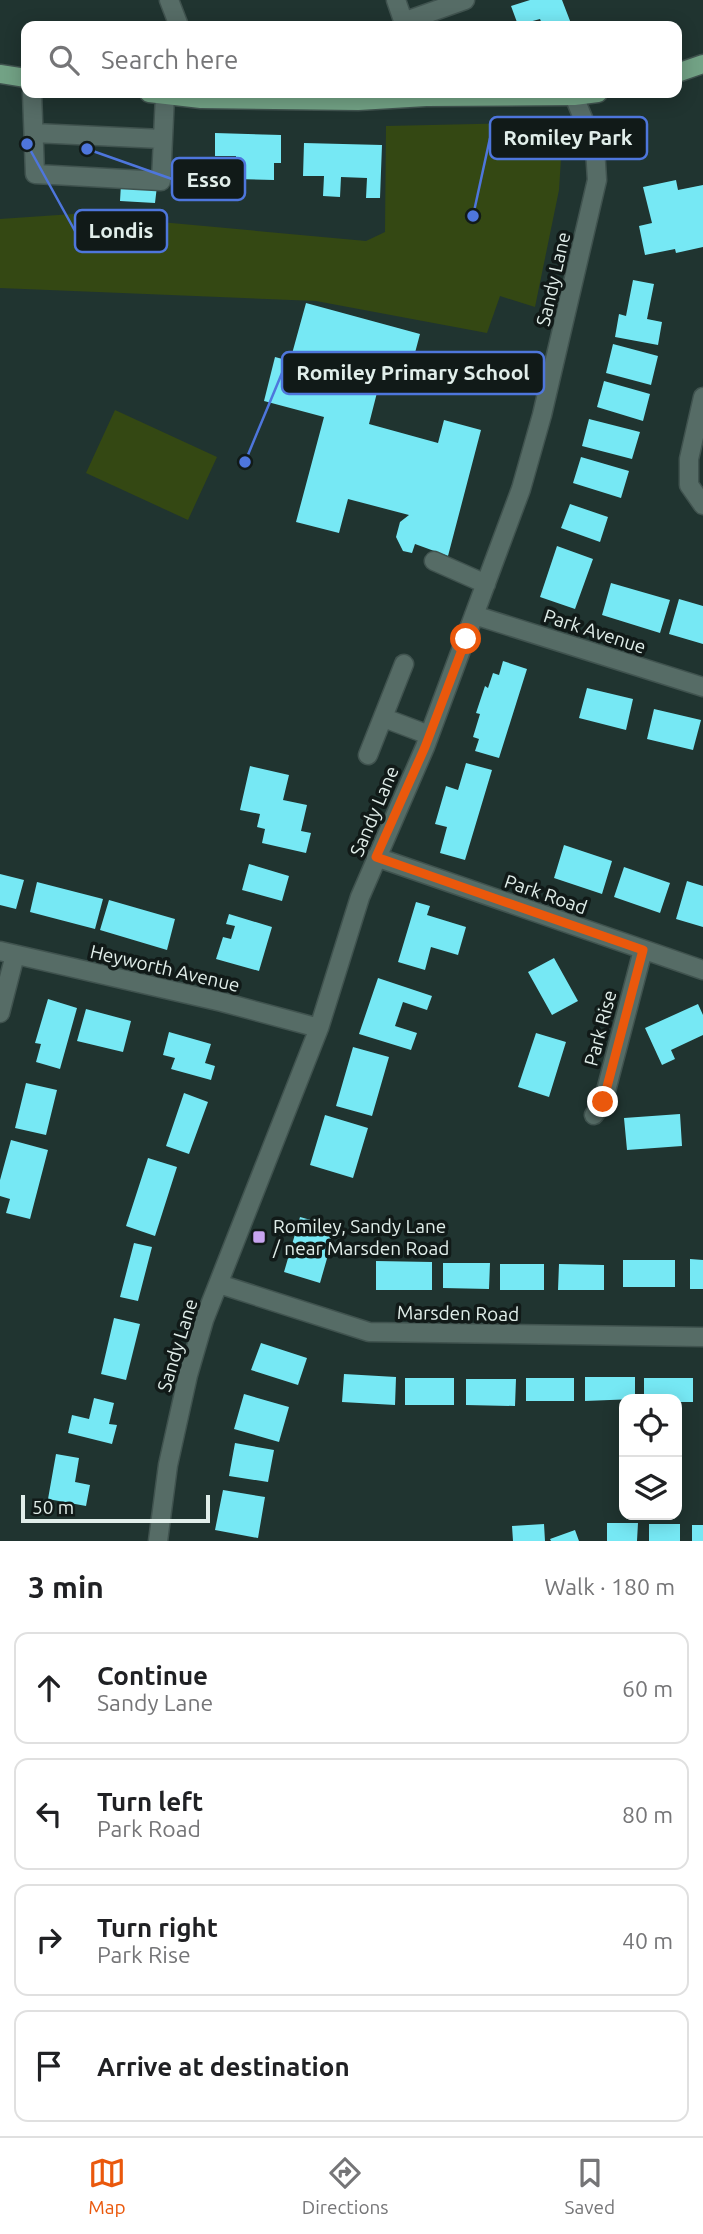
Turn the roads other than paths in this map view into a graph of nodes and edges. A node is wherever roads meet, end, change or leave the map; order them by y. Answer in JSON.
{"nodes":[{"id":1,"x":169,"y":0,"type":"edge"},
{"id":2,"x":396,"y":0,"type":"edge"},
{"id":3,"x":465,"y":0,"type":"edge"},
{"id":4,"x":177,"y":21,"type":"edge"},
{"id":5,"x":403,"y":21,"type":"edge"},
{"id":6,"x":412,"y":21,"type":"edge"},
{"id":7,"x":703,"y":64,"type":"edge"},
{"id":8,"x":682,"y":71,"type":"edge"},
{"id":9,"x":0,"y":74,"type":"edge"},
{"id":10,"x":21,"y":77,"type":"edge"},
{"id":11,"x":32,"y":98,"type":"edge"},
{"id":12,"x":157,"y":98,"type":"edge"},
{"id":13,"x":253,"y":98,"type":"edge"},
{"id":14,"x":397,"y":98,"type":"edge"},
{"id":15,"x":575,"y":98,"type":"edge"},
{"id":16,"x":34,"y":133,"type":"junction"},
{"id":17,"x":162,"y":139,"type":"junction"},
{"id":18,"x":703,"y":397,"type":"edge"},
{"id":19,"x":703,"y":505,"type":"edge"},
{"id":20,"x":434,"y":561,"type":"dead end"},
{"id":21,"x":486,"y":584,"type":"junction"},
{"id":22,"x":474,"y":615,"type":"junction"},
{"id":23,"x":404,"y":664,"type":"dead end"},
{"id":24,"x":703,"y":687,"type":"edge"},
{"id":25,"x":384,"y":718,"type":"junction"},
{"id":26,"x":429,"y":734,"type":"junction"},
{"id":27,"x":368,"y":755,"type":"dead end"},
{"id":28,"x":376,"y":857,"type":"junction"},
{"id":29,"x":643,"y":950,"type":"junction"},
{"id":30,"x":7,"y":953,"type":"edge"},
{"id":31,"x":703,"y":970,"type":"edge"},
{"id":32,"x":0,"y":1013,"type":"edge"},
{"id":33,"x":319,"y":1028,"type":"junction"},
{"id":34,"x":593,"y":1115,"type":"dead end"},
{"id":35,"x":219,"y":1284,"type":"junction"},
{"id":36,"x":703,"y":1337,"type":"edge"},
{"id":37,"x":158,"y":1541,"type":"edge"}],
"edges":[{"from":1,"to":4,"type":"street"},
{"from":2,"to":5,"type":"street"},
{"from":3,"to":6,"type":"street"},
{"from":7,"to":8,"type":"main road"},
{"from":9,"to":10,"type":"main road"},
{"from":11,"to":16,"type":"street"},
{"from":12,"to":17,"type":"street"},
{"from":13,"to":14,"type":"main road"},
{"from":15,"to":21,"type":"street","name":"Sandy Lane"},
{"from":16,"to":17,"type":"street"},
{"from":16,"to":17,"type":"street"},
{"from":18,"to":19,"type":"street"},
{"from":20,"to":21,"type":"street"},
{"from":21,"to":22,"type":"street","name":"Sandy Lane"},
{"from":22,"to":24,"type":"street","name":"Park Avenue"},
{"from":22,"to":26,"type":"street","name":"Sandy Lane"},
{"from":23,"to":25,"type":"street"},
{"from":25,"to":26,"type":"street"},
{"from":25,"to":27,"type":"street"},
{"from":26,"to":28,"type":"street","name":"Sandy Lane"},
{"from":28,"to":29,"type":"street","name":"Park Road"},
{"from":28,"to":33,"type":"street","name":"Sandy Lane"},
{"from":29,"to":31,"type":"street","name":"Park Road"},
{"from":29,"to":34,"type":"street","name":"Park Rise"},
{"from":30,"to":32,"type":"street"},
{"from":30,"to":33,"type":"street","name":"Heyworth Avenue"},
{"from":33,"to":35,"type":"street","name":"Sandy Lane"},
{"from":35,"to":36,"type":"street","name":"Marsden Road"},
{"from":35,"to":37,"type":"street","name":"Sandy Lane"}]}
